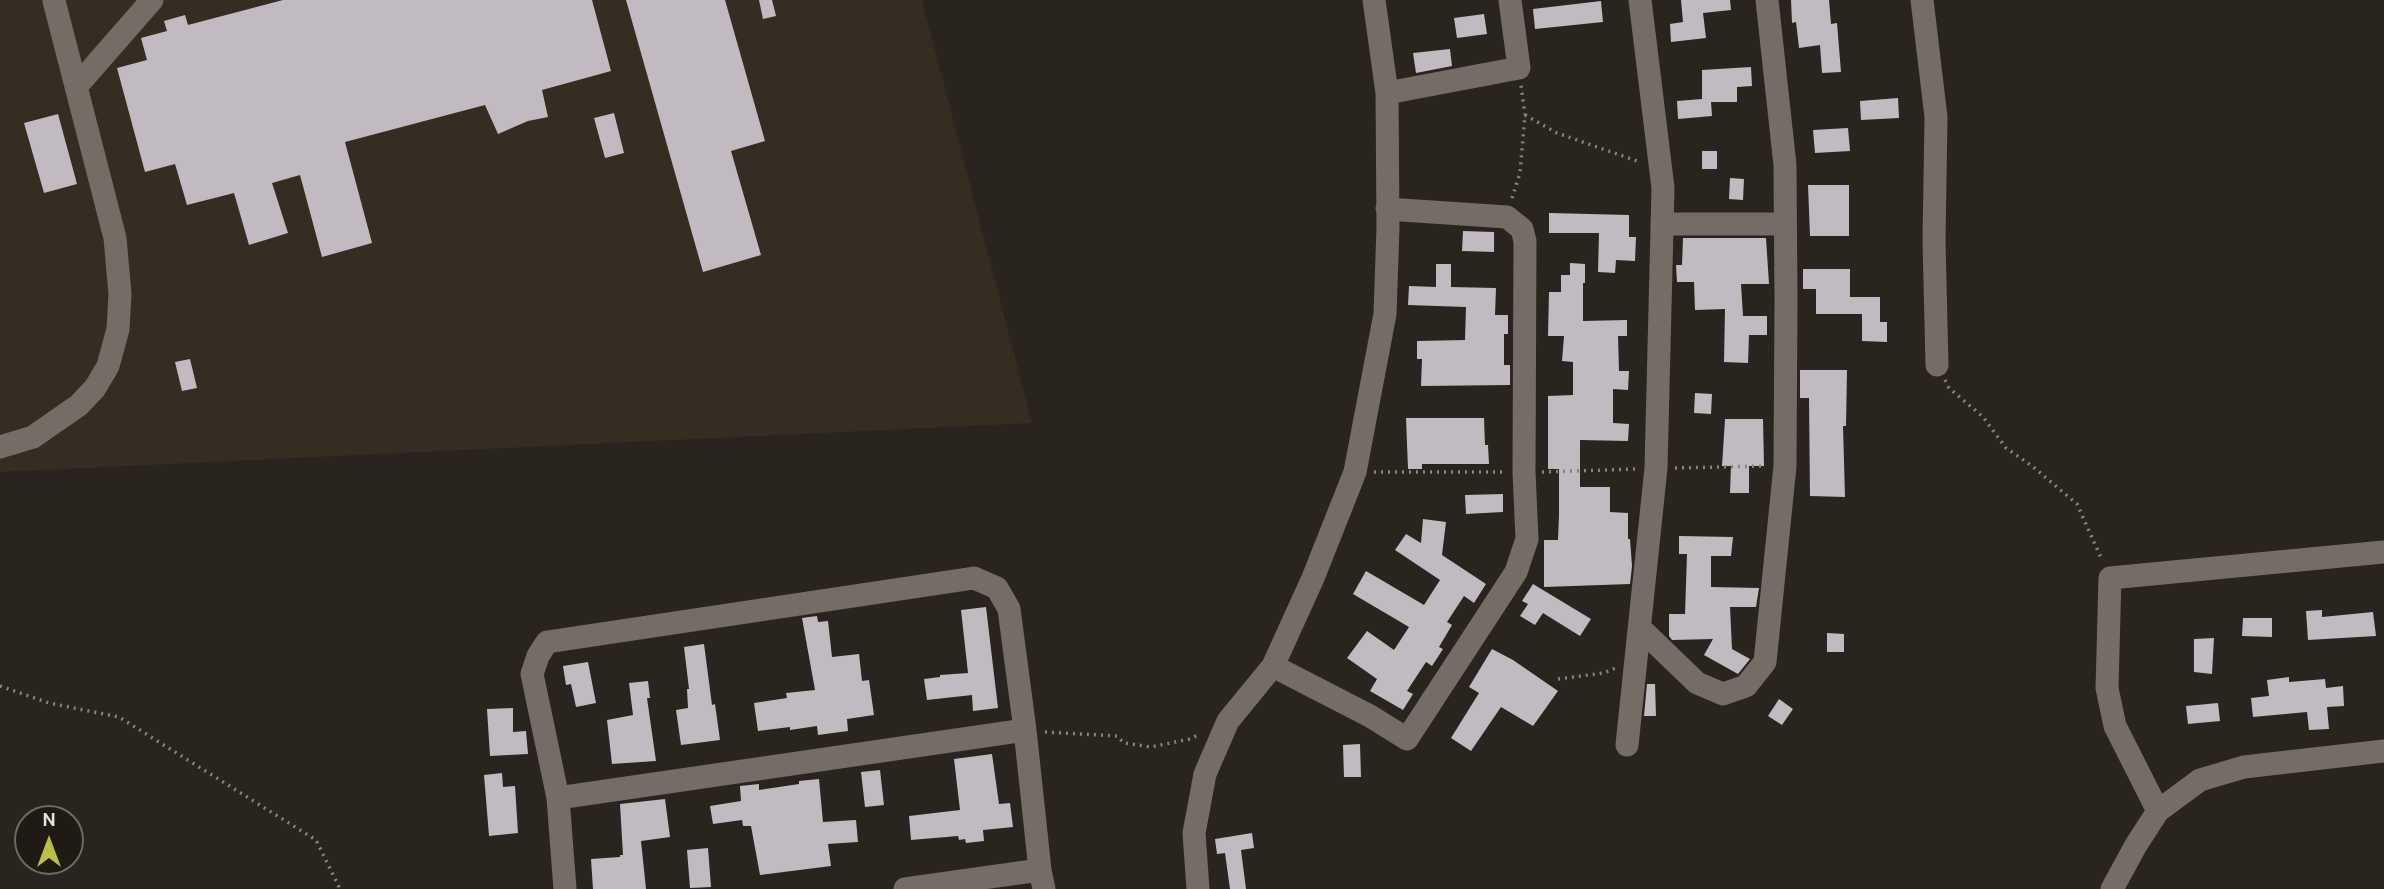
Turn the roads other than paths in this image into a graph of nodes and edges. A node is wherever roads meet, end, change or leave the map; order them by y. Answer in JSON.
{"nodes":[{"id":1,"x":152,"y":0,"type":"edge"},
{"id":2,"x":1374,"y":0,"type":"edge"},
{"id":3,"x":1510,"y":0,"type":"edge"},
{"id":4,"x":1640,"y":0,"type":"edge"},
{"id":5,"x":1767,"y":0,"type":"edge"},
{"id":6,"x":1922,"y":0,"type":"edge"},
{"id":7,"x":54,"y":1,"type":"edge"},
{"id":8,"x":76,"y":87,"type":"junction"},
{"id":9,"x":1387,"y":93,"type":"junction"},
{"id":10,"x":1387,"y":209,"type":"junction"},
{"id":11,"x":1662,"y":224,"type":"junction"},
{"id":12,"x":1785,"y":224,"type":"junction"},
{"id":13,"x":1937,"y":366,"type":"road end"},
{"id":14,"x":0,"y":447,"type":"edge"},
{"id":15,"x":2384,"y":552,"type":"edge"},
{"id":16,"x":1641,"y":629,"type":"junction"},
{"id":17,"x":1273,"y":666,"type":"junction"},
{"id":18,"x":1025,"y":730,"type":"junction"},
{"id":19,"x":1627,"y":745,"type":"dead end"},
{"id":20,"x":2384,"y":751,"type":"edge"},
{"id":21,"x":558,"y":798,"type":"junction"},
{"id":22,"x":2158,"y":811,"type":"junction"},
{"id":23,"x":1042,"y":879,"type":"edge"},
{"id":24,"x":565,"y":889,"type":"edge"},
{"id":25,"x":905,"y":889,"type":"edge"},
{"id":26,"x":1198,"y":889,"type":"edge"},
{"id":27,"x":2112,"y":889,"type":"edge"}],
"edges":[{"from":1,"to":8,"type":"street"},
{"from":2,"to":9,"type":"street"},
{"from":3,"to":9,"type":"street"},
{"from":4,"to":11,"type":"street"},
{"from":5,"to":12,"type":"street"},
{"from":6,"to":13,"type":"street"},
{"from":7,"to":8,"type":"street"},
{"from":8,"to":14,"type":"street"},
{"from":9,"to":10,"type":"street"},
{"from":10,"to":17,"type":"street"},
{"from":10,"to":17,"type":"street"},
{"from":11,"to":12,"type":"street"},
{"from":11,"to":16,"type":"street"},
{"from":12,"to":16,"type":"street"},
{"from":15,"to":22,"type":"street"},
{"from":16,"to":19,"type":"street"},
{"from":17,"to":26,"type":"street"},
{"from":18,"to":21,"type":"street"},
{"from":18,"to":21,"type":"street"},
{"from":18,"to":23,"type":"street"},
{"from":20,"to":22,"type":"street"},
{"from":21,"to":24,"type":"street"},
{"from":22,"to":27,"type":"street"},
{"from":23,"to":25,"type":"street"}]}
